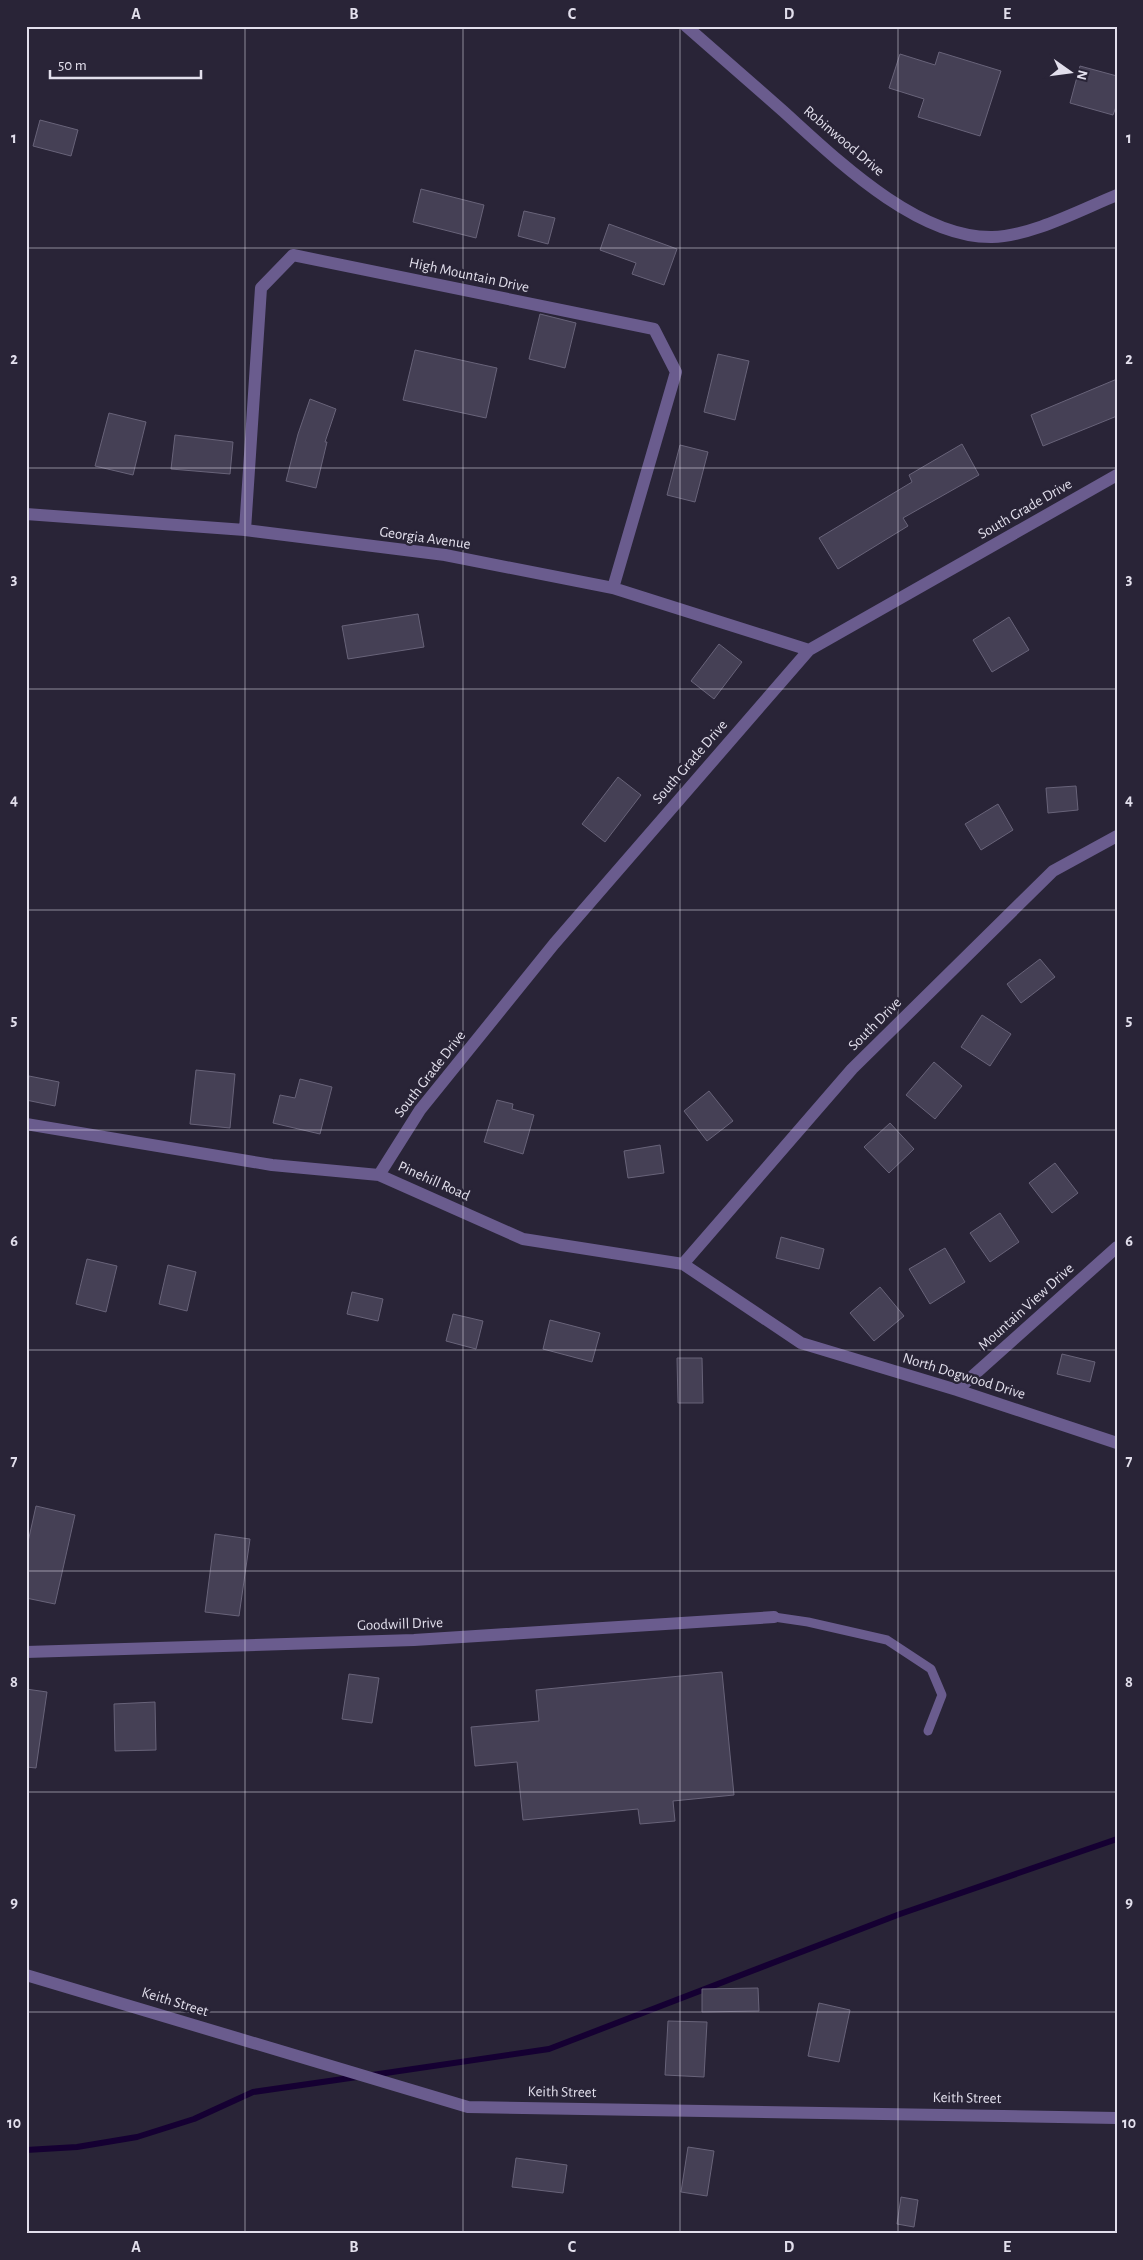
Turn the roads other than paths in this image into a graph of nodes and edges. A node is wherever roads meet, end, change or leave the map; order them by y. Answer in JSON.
{"nodes":[{"id":1,"x":686,"y":26,"type":"edge"},
{"id":2,"x":1117,"y":195,"type":"edge"},
{"id":3,"x":1117,"y":475,"type":"edge"},
{"id":4,"x":26,"y":514,"type":"edge"},
{"id":5,"x":245,"y":530,"type":"junction"},
{"id":6,"x":614,"y":588,"type":"junction"},
{"id":7,"x":808,"y":650,"type":"junction"},
{"id":8,"x":1117,"y":836,"type":"edge"},
{"id":9,"x":26,"y":1124,"type":"edge"},
{"id":10,"x":378,"y":1175,"type":"junction"},
{"id":11,"x":1117,"y":1248,"type":"edge"},
{"id":12,"x":684,"y":1264,"type":"junction"},
{"id":13,"x":801,"y":1343,"type":"joint"},
{"id":14,"x":957,"y":1390,"type":"junction"},
{"id":15,"x":1117,"y":1442,"type":"edge"},
{"id":16,"x":774,"y":1617,"type":"joint"},
{"id":17,"x":26,"y":1652,"type":"edge"},
{"id":18,"x":928,"y":1731,"type":"dead end"},
{"id":19,"x":26,"y":1975,"type":"edge"},
{"id":20,"x":1117,"y":2118,"type":"edge"}],
"edges":[{"from":1,"to":2,"type":"street","name":"Robinwood Drive"},
{"from":3,"to":7,"type":"street","name":"South Grade Drive"},
{"from":4,"to":5,"type":"street","name":"Georgia Avenue"},
{"from":5,"to":6,"type":"street","name":"Georgia Avenue"},
{"from":5,"to":6,"type":"street","name":"High Mountain Drive"},
{"from":6,"to":7,"type":"street","name":"Georgia Avenue"},
{"from":7,"to":10,"type":"street","name":"South Grade Drive"},
{"from":8,"to":12,"type":"street","name":"South Drive"},
{"from":9,"to":10,"type":"street","name":"Pinehill Road"},
{"from":10,"to":12,"type":"street","name":"Pinehill Road"},
{"from":11,"to":14,"type":"street","name":"Mountain View Drive"},
{"from":12,"to":13,"type":"street","name":"Pinehill Road"},
{"from":13,"to":14,"type":"street","name":"North Dogwood Drive"},
{"from":14,"to":15,"type":"street","name":"North Dogwood Drive"},
{"from":16,"to":17,"type":"street","name":"Goodwill Drive"},
{"from":16,"to":18,"type":"lane"},
{"from":19,"to":20,"type":"street","name":"Keith Street"}]}
